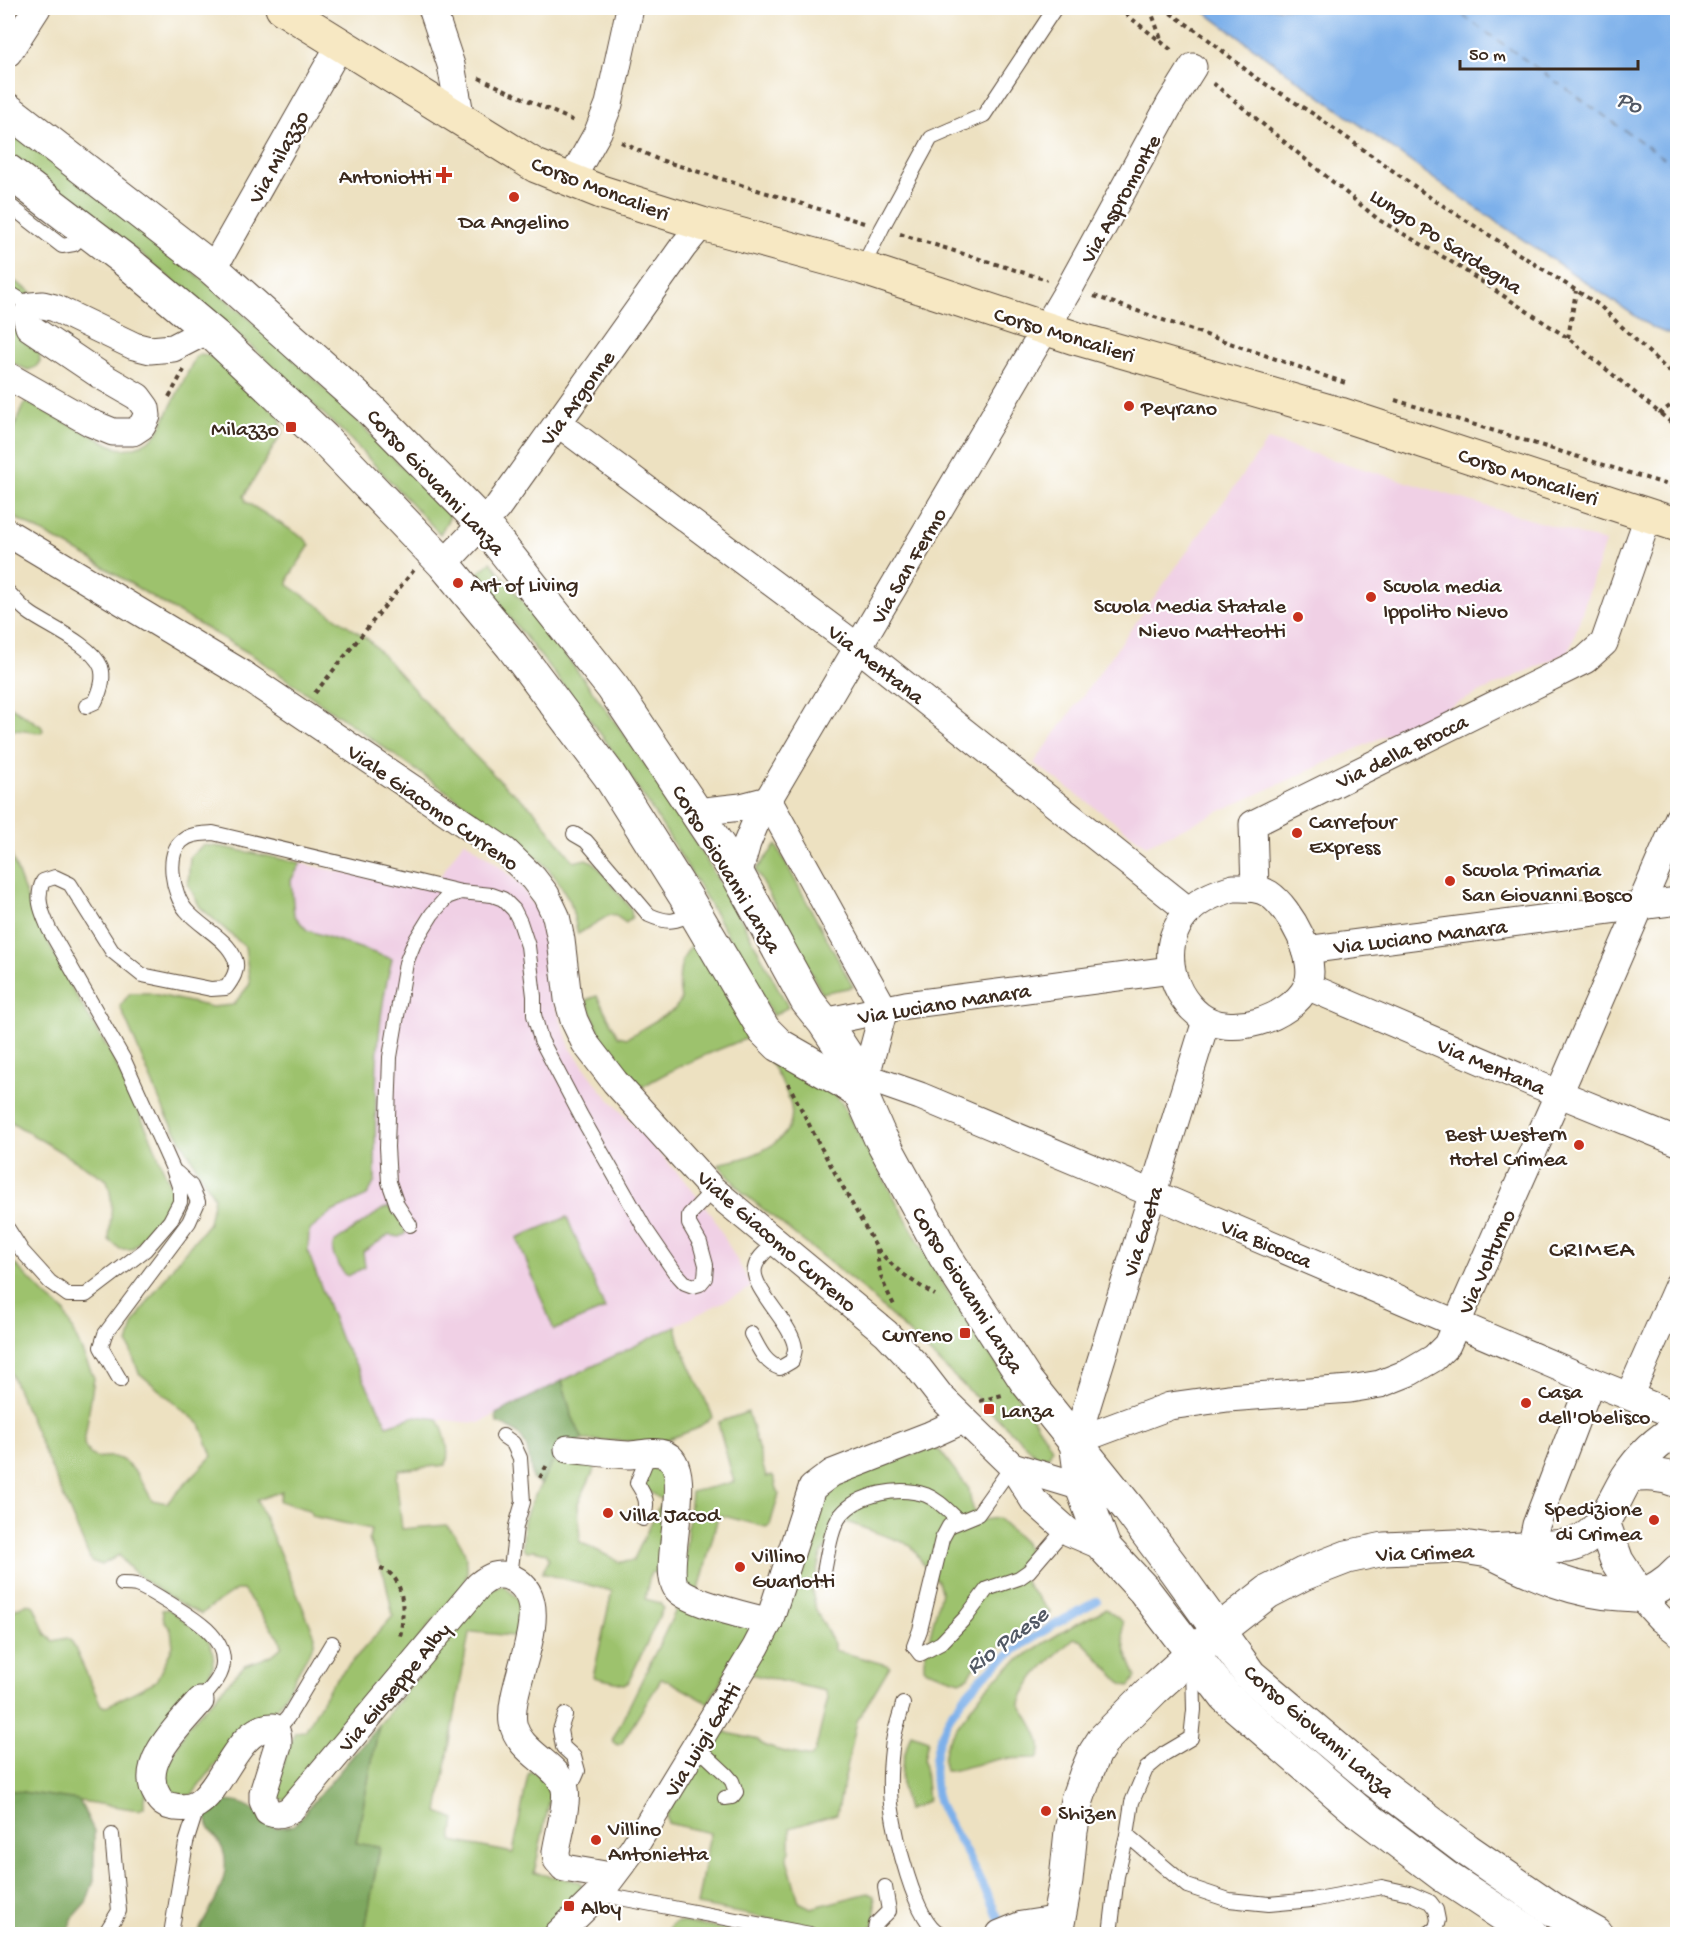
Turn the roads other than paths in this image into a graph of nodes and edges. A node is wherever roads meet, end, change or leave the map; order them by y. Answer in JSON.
{"nodes":[{"id":1,"x":36,"y":8,"type":"edge"},
{"id":2,"x":282,"y":8,"type":"edge"},
{"id":3,"x":432,"y":8,"type":"edge"},
{"id":4,"x":630,"y":8,"type":"edge"},
{"id":5,"x":1054,"y":8,"type":"edge"},
{"id":6,"x":341,"y":43,"type":"junction"},
{"id":7,"x":8,"y":53,"type":"edge"},
{"id":8,"x":1193,"y":67,"type":"road end"},
{"id":9,"x":8,"y":110,"type":"edge"},
{"id":10,"x":462,"y":119,"type":"junction"},
{"id":11,"x":8,"y":171,"type":"edge"},
{"id":12,"x":571,"y":180,"type":"junction"},
{"id":13,"x":8,"y":204,"type":"edge"},
{"id":14,"x":702,"y":224,"type":"junction"},
{"id":15,"x":87,"y":231,"type":"junction"},
{"id":16,"x":862,"y":268,"type":"junction"},
{"id":17,"x":213,"y":269,"type":"junction"},
{"id":18,"x":8,"y":292,"type":"edge"},
{"id":19,"x":31,"y":306,"type":"junction"},
{"id":20,"x":1046,"y":329,"type":"junction"},
{"id":21,"x":208,"y":330,"type":"junction"},
{"id":22,"x":8,"y":376,"type":"edge"},
{"id":23,"x":558,"y":423,"type":"junction"},
{"id":24,"x":1663,"y":520,"type":"edge"},
{"id":25,"x":483,"y":524,"type":"junction"},
{"id":26,"x":8,"y":533,"type":"edge"},
{"id":27,"x":437,"y":557,"type":"junction"},
{"id":28,"x":8,"y":592,"type":"edge"},
{"id":29,"x":859,"y":648,"type":"junction"},
{"id":30,"x":86,"y":706,"type":"dead end"},
{"id":31,"x":768,"y":800,"type":"junction"},
{"id":32,"x":696,"y":812,"type":"junction"},
{"id":33,"x":1677,"y":819,"type":"edge"},
{"id":34,"x":574,"y":834,"type":"dead end"},
{"id":35,"x":738,"y":875,"type":"junction"},
{"id":36,"x":1255,"y":888,"type":"junction"},
{"id":37,"x":461,"y":892,"type":"junction"},
{"id":38,"x":1677,"y":901,"type":"edge"},
{"id":39,"x":1641,"y":906,"type":"junction"},
{"id":40,"x":1189,"y":911,"type":"junction"},
{"id":41,"x":694,"y":912,"type":"junction"},
{"id":42,"x":1306,"y":950,"type":"junction"},
{"id":43,"x":1171,"y":970,"type":"junction"},
{"id":44,"x":1307,"y":986,"type":"junction"},
{"id":45,"x":884,"y":1009,"type":"junction"},
{"id":46,"x":1206,"y":1021,"type":"junction"},
{"id":47,"x":824,"y":1022,"type":"junction"},
{"id":48,"x":860,"y":1081,"type":"junction"},
{"id":49,"x":1559,"y":1094,"type":"junction"},
{"id":50,"x":1677,"y":1142,"type":"edge"},
{"id":51,"x":173,"y":1169,"type":"junction"},
{"id":52,"x":713,"y":1190,"type":"junction"},
{"id":53,"x":1152,"y":1193,"type":"junction"},
{"id":54,"x":410,"y":1225,"type":"dead end"},
{"id":55,"x":8,"y":1229,"type":"edge"},
{"id":56,"x":776,"y":1242,"type":"junction"},
{"id":57,"x":1677,"y":1285,"type":"edge"},
{"id":58,"x":1458,"y":1323,"type":"junction"},
{"id":59,"x":751,"y":1334,"type":"dead end"},
{"id":60,"x":120,"y":1380,"type":"dead end"},
{"id":61,"x":1591,"y":1381,"type":"junction"},
{"id":62,"x":1629,"y":1396,"type":"junction"},
{"id":63,"x":970,"y":1411,"type":"junction"},
{"id":64,"x":1677,"y":1416,"type":"edge"},
{"id":65,"x":1677,"y":1429,"type":"edge"},
{"id":66,"x":503,"y":1436,"type":"dead end"},
{"id":67,"x":1076,"y":1441,"type":"junction"},
{"id":68,"x":568,"y":1449,"type":"dead end"},
{"id":69,"x":649,"y":1454,"type":"junction"},
{"id":70,"x":1012,"y":1466,"type":"junction"},
{"id":71,"x":1629,"y":1476,"type":"junction"},
{"id":72,"x":1677,"y":1481,"type":"edge"},
{"id":73,"x":1082,"y":1487,"type":"junction"},
{"id":74,"x":1129,"y":1509,"type":"junction"},
{"id":75,"x":643,"y":1520,"type":"dead end"},
{"id":76,"x":959,"y":1521,"type":"junction"},
{"id":77,"x":1603,"y":1521,"type":"junction"},
{"id":78,"x":1065,"y":1529,"type":"junction"},
{"id":79,"x":1104,"y":1547,"type":"junction"},
{"id":80,"x":1531,"y":1549,"type":"junction"},
{"id":81,"x":1489,"y":1551,"type":"junction"},
{"id":82,"x":1677,"y":1571,"type":"edge"},
{"id":83,"x":510,"y":1577,"type":"junction"},
{"id":84,"x":823,"y":1577,"type":"dead end"},
{"id":85,"x":122,"y":1584,"type":"dead end"},
{"id":86,"x":1639,"y":1595,"type":"junction"},
{"id":87,"x":769,"y":1622,"type":"junction"},
{"id":88,"x":1677,"y":1632,"type":"edge"},
{"id":89,"x":1206,"y":1642,"type":"junction"},
{"id":90,"x":332,"y":1643,"type":"dead end"},
{"id":91,"x":200,"y":1701,"type":"joint"},
{"id":92,"x":903,"y":1704,"type":"dead end"},
{"id":93,"x":565,"y":1715,"type":"dead end"},
{"id":94,"x":276,"y":1731,"type":"junction"},
{"id":95,"x":696,"y":1746,"type":"junction"},
{"id":96,"x":565,"y":1788,"type":"junction"},
{"id":97,"x":725,"y":1798,"type":"dead end"},
{"id":98,"x":199,"y":1803,"type":"junction"},
{"id":99,"x":112,"y":1835,"type":"dead end"},
{"id":100,"x":1127,"y":1835,"type":"junction"},
{"id":101,"x":605,"y":1885,"type":"junction"},
{"id":102,"x":885,"y":1887,"type":"dead end"},
{"id":103,"x":1058,"y":1927,"type":"edge"},
{"id":104,"x":105,"y":1935,"type":"edge"},
{"id":105,"x":171,"y":1935,"type":"edge"},
{"id":106,"x":558,"y":1935,"type":"edge"},
{"id":107,"x":810,"y":1935,"type":"edge"},
{"id":108,"x":874,"y":1935,"type":"edge"},
{"id":109,"x":941,"y":1935,"type":"edge"},
{"id":110,"x":1000,"y":1935,"type":"edge"},
{"id":111,"x":1110,"y":1935,"type":"edge"},
{"id":112,"x":1428,"y":1935,"type":"edge"},
{"id":113,"x":1532,"y":1935,"type":"edge"},
{"id":114,"x":1596,"y":1935,"type":"edge"}],
"edges":[{"from":1,"to":7,"type":"street"},
{"from":2,"to":6,"type":"main road","name":"Corso Moncalieri"},
{"from":3,"to":10,"type":"street"},
{"from":4,"to":12,"type":"street"},
{"from":5,"to":16,"type":"lane"},
{"from":6,"to":10,"type":"main road","name":"Corso Moncalieri"},
{"from":6,"to":17,"type":"street","name":"Via Milazzo"},
{"from":8,"to":20,"type":"street","name":"Via Aspromonte"},
{"from":9,"to":17,"type":"street","name":"Corso Giovanni Lanza"},
{"from":10,"to":12,"type":"main road","name":"Corso Moncalieri"},
{"from":11,"to":15,"type":"street"},
{"from":12,"to":14,"type":"main road","name":"Corso Moncalieri"},
{"from":13,"to":15,"type":"lane"},
{"from":14,"to":16,"type":"main road","name":"Corso Moncalieri"},
{"from":14,"to":23,"type":"street","name":"Via Argonne"},
{"from":15,"to":21,"type":"street"},
{"from":16,"to":20,"type":"main road","name":"Corso Moncalieri"},
{"from":17,"to":25,"type":"street","name":"Corso Giovanni Lanza"},
{"from":18,"to":19,"type":"lane"},
{"from":19,"to":21,"type":"street"},
{"from":19,"to":22,"type":"street"},
{"from":20,"to":24,"type":"main road","name":"Corso Moncalieri"},
{"from":20,"to":29,"type":"street","name":"Via San Fermo"},
{"from":21,"to":27,"type":"street"},
{"from":23,"to":25,"type":"street","name":"Via Argonne"},
{"from":23,"to":29,"type":"street","name":"Via Mentana"},
{"from":24,"to":36,"type":"street","name":"Via della Brocca"},
{"from":25,"to":27,"type":"street","name":"Via Argonne"},
{"from":25,"to":32,"type":"street","name":"Corso Giovanni Lanza"},
{"from":26,"to":52,"type":"street","name":"Viale Giacomo Curreno"},
{"from":27,"to":41,"type":"street"},
{"from":28,"to":30,"type":"lane"},
{"from":29,"to":31,"type":"street","name":"Via San Fermo"},
{"from":29,"to":40,"type":"street","name":"Via Mentana"},
{"from":31,"to":32,"type":"street"},
{"from":31,"to":35,"type":"street","name":"Via San Fermo"},
{"from":31,"to":45,"type":"street"},
{"from":32,"to":35,"type":"street","name":"Corso Giovanni Lanza"},
{"from":33,"to":39,"type":"street","name":"Via Volturno"},
{"from":34,"to":41,"type":"lane"},
{"from":35,"to":47,"type":"street","name":"Corso Giovanni Lanza"},
{"from":36,"to":40,"type":"street"},
{"from":36,"to":42,"type":"street"},
{"from":37,"to":51,"type":"lane"},
{"from":37,"to":52,"type":"lane"},
{"from":37,"to":54,"type":"lane"},
{"from":38,"to":39,"type":"street","name":"Via Luciano Manara"},
{"from":39,"to":42,"type":"street","name":"Via Luciano Manara"},
{"from":39,"to":49,"type":"street","name":"Via Volturno"},
{"from":40,"to":43,"type":"street"},
{"from":41,"to":48,"type":"street"},
{"from":42,"to":44,"type":"street"},
{"from":43,"to":45,"type":"street","name":"Via Luciano Manara"},
{"from":43,"to":46,"type":"street"},
{"from":44,"to":46,"type":"street"},
{"from":44,"to":49,"type":"street","name":"Via Mentana"},
{"from":45,"to":47,"type":"street","name":"Via Luciano Manara"},
{"from":45,"to":48,"type":"street"},
{"from":46,"to":53,"type":"street","name":"Via Gaeta"},
{"from":47,"to":48,"type":"street","name":"Corso Giovanni Lanza"},
{"from":48,"to":53,"type":"street","name":"Via Bicocca"},
{"from":48,"to":67,"type":"street","name":"Corso Giovanni Lanza"},
{"from":49,"to":50,"type":"street","name":"Via Mentana"},
{"from":49,"to":58,"type":"street","name":"Via Volturno"},
{"from":51,"to":55,"type":"lane"},
{"from":51,"to":60,"type":"lane"},
{"from":52,"to":56,"type":"street","name":"Viale Giacomo Curreno"},
{"from":53,"to":58,"type":"street","name":"Via Bicocca"},
{"from":53,"to":67,"type":"street","name":"Via Gaeta"},
{"from":56,"to":59,"type":"lane"},
{"from":56,"to":63,"type":"street","name":"Viale Giacomo Curreno"},
{"from":57,"to":62,"type":"street"},
{"from":58,"to":61,"type":"street","name":"Via Bicocca"},
{"from":58,"to":67,"type":"street","name":"Via Volturno"},
{"from":61,"to":62,"type":"street","name":"Via Bicocca"},
{"from":61,"to":80,"type":"street"},
{"from":62,"to":64,"type":"street","name":"Via Bicocca"},
{"from":63,"to":70,"type":"street","name":"Viale Giacomo Curreno"},
{"from":63,"to":87,"type":"street","name":"Via Luigi Gatti"},
{"from":65,"to":71,"type":"street"},
{"from":66,"to":83,"type":"lane"},
{"from":67,"to":73,"type":"street","name":"Corso Giovanni Lanza"},
{"from":67,"to":74,"type":"street","name":"Corso Giovanni Lanza"},
{"from":68,"to":69,"type":"street"},
{"from":69,"to":75,"type":"lane"},
{"from":69,"to":87,"type":"street"},
{"from":70,"to":73,"type":"street","name":"Viale Giacomo Curreno"},
{"from":70,"to":76,"type":"lane"},
{"from":70,"to":78,"type":"street","name":"Viale Giacomo Curreno"},
{"from":71,"to":72,"type":"street"},
{"from":71,"to":77,"type":"street"},
{"from":73,"to":74,"type":"street","name":"Viale Giacomo Curreno"},
{"from":73,"to":79,"type":"street","name":"Corso Giovanni Lanza"},
{"from":74,"to":89,"type":"street","name":"Corso Giovanni Lanza"},
{"from":76,"to":78,"type":"lane"},
{"from":76,"to":84,"type":"lane"},
{"from":77,"to":80,"type":"street"},
{"from":77,"to":86,"type":"street"},
{"from":78,"to":79,"type":"street","name":"Viale Giacomo Curreno"},
{"from":79,"to":89,"type":"street","name":"Corso Giovanni Lanza"},
{"from":80,"to":81,"type":"street"},
{"from":81,"to":86,"type":"street"},
{"from":81,"to":89,"type":"street","name":"Via Crimea"},
{"from":82,"to":86,"type":"street"},
{"from":83,"to":94,"type":"street","name":"Via Giuseppe Alby"},
{"from":83,"to":96,"type":"street"},
{"from":85,"to":91,"type":"lane"},
{"from":86,"to":88,"type":"street"},
{"from":87,"to":95,"type":"street","name":"Via Luigi Gatti"},
{"from":89,"to":100,"type":"lane"},
{"from":89,"to":103,"type":"street","name":"Via Crimea"},
{"from":89,"to":113,"type":"street","name":"Corso Giovanni Lanza"},
{"from":89,"to":114,"type":"street","name":"Corso Giovanni Lanza"},
{"from":90,"to":94,"type":"lane"},
{"from":91,"to":98,"type":"street"},
{"from":92,"to":109,"type":"lane"},
{"from":93,"to":96,"type":"lane"},
{"from":94,"to":98,"type":"street"},
{"from":95,"to":97,"type":"lane"},
{"from":95,"to":101,"type":"street","name":"Via Luigi Gatti"},
{"from":96,"to":101,"type":"street"},
{"from":98,"to":105,"type":"lane"},
{"from":99,"to":104,"type":"lane"},
{"from":100,"to":111,"type":"lane"},
{"from":100,"to":112,"type":"lane"},
{"from":101,"to":106,"type":"street","name":"Via Luigi Gatti"},
{"from":101,"to":107,"type":"lane"},
{"from":102,"to":108,"type":"lane"},
{"from":103,"to":110,"type":"street"}]}
